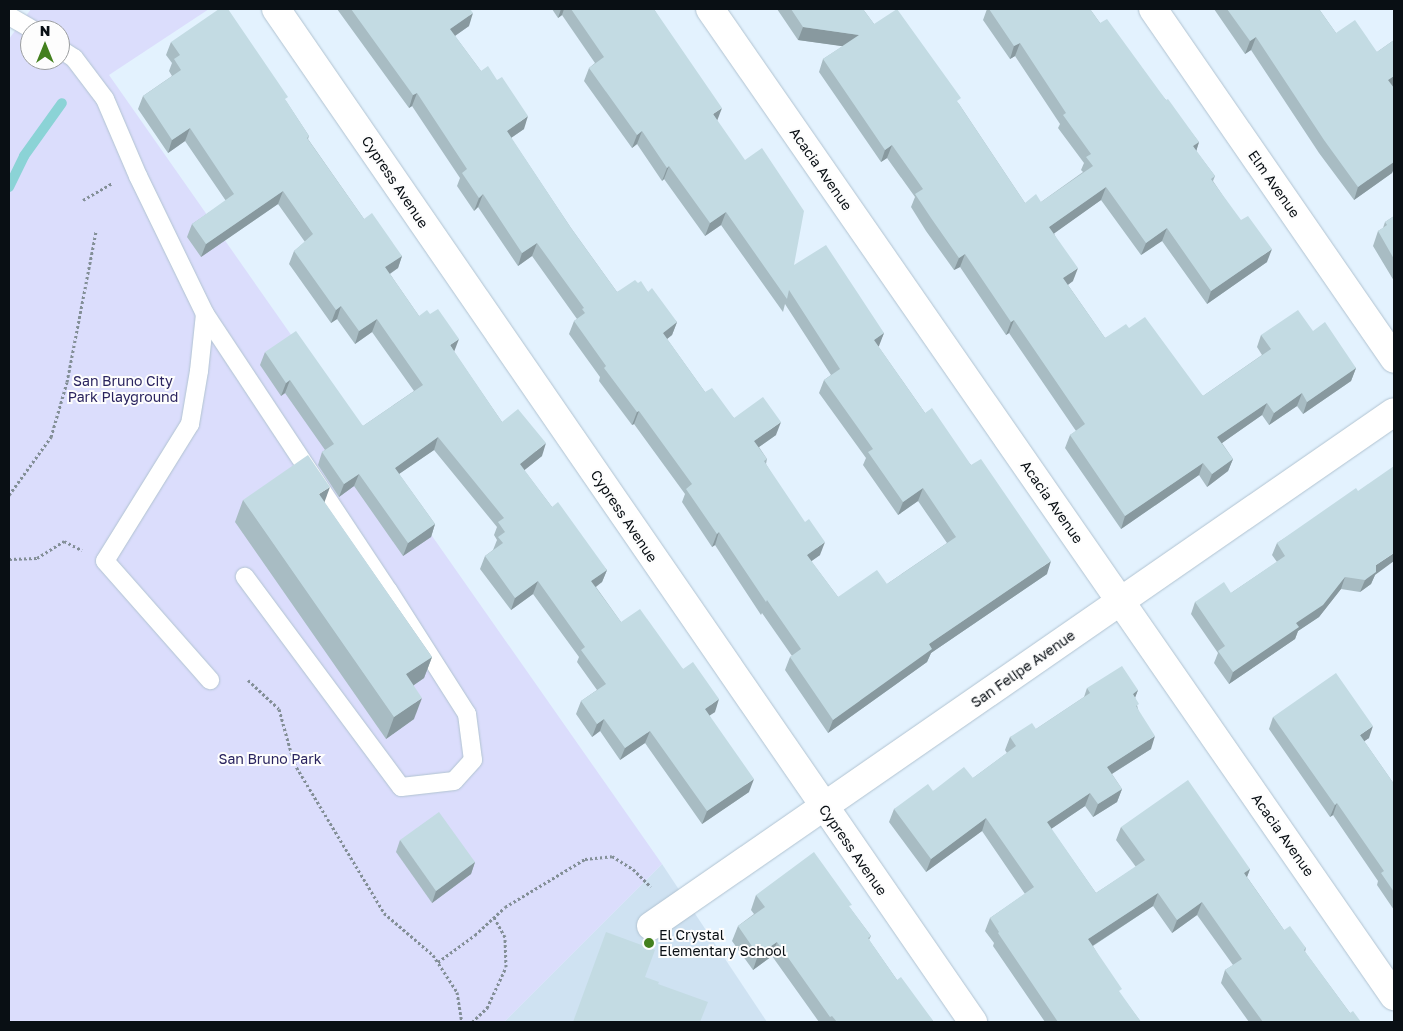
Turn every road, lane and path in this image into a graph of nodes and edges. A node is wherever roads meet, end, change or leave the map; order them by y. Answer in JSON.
{"nodes":[{"id":1,"x":276,"y":9,"type":"edge"},
{"id":2,"x":710,"y":9,"type":"edge"},
{"id":3,"x":1153,"y":9,"type":"edge"},
{"id":4,"x":9,"y":16,"type":"edge"},
{"id":5,"x":20,"y":22,"type":"edge"},
{"id":6,"x":70,"y":55,"type":"edge"},
{"id":7,"x":136,"y":170,"type":"junction"},
{"id":8,"x":83,"y":200,"type":"dead end"},
{"id":9,"x":96,"y":231,"type":"dead end"},
{"id":10,"x":205,"y":314,"type":"junction"},
{"id":11,"x":1394,"y":359,"type":"edge"},
{"id":12,"x":1394,"y":412,"type":"edge"},
{"id":13,"x":9,"y":495,"type":"edge"},
{"id":14,"x":9,"y":559,"type":"edge"},
{"id":15,"x":105,"y":561,"type":"junction"},
{"id":16,"x":245,"y":577,"type":"dead end"},
{"id":17,"x":1121,"y":602,"type":"junction"},
{"id":18,"x":210,"y":680,"type":"dead end"},
{"id":19,"x":248,"y":680,"type":"dead end"},
{"id":20,"x":824,"y":807,"type":"junction"},
{"id":21,"x":494,"y":917,"type":"junction"},
{"id":22,"x":658,"y":922,"type":"joint"},
{"id":23,"x":438,"y":962,"type":"junction"},
{"id":24,"x":1394,"y":996,"type":"edge"},
{"id":25,"x":462,"y":1022,"type":"edge"},
{"id":26,"x":472,"y":1022,"type":"edge"},
{"id":27,"x":973,"y":1022,"type":"edge"}],
"edges":[{"from":1,"to":20,"type":"street","name":"Cypress Avenue"},
{"from":2,"to":17,"type":"street","name":"Acacia Avenue"},
{"from":3,"to":11,"type":"street","name":"Elm Avenue"},
{"from":4,"to":5,"type":"lane"},
{"from":6,"to":7,"type":"lane"},
{"from":7,"to":8,"type":"path"},
{"from":7,"to":10,"type":"lane"},
{"from":9,"to":13,"type":"path"},
{"from":10,"to":15,"type":"lane"},
{"from":10,"to":16,"type":"lane"},
{"from":12,"to":17,"type":"street","name":"San Felipe Avenue"},
{"from":14,"to":15,"type":"path"},
{"from":15,"to":18,"type":"lane"},
{"from":17,"to":20,"type":"street","name":"San Felipe Avenue"},
{"from":17,"to":24,"type":"street","name":"Acacia Avenue"},
{"from":19,"to":23,"type":"path"},
{"from":20,"to":22,"type":"street","name":"San Felipe Avenue"},
{"from":20,"to":27,"type":"street","name":"Cypress Avenue"},
{"from":21,"to":22,"type":"path"},
{"from":21,"to":23,"type":"path"},
{"from":21,"to":26,"type":"path"},
{"from":23,"to":25,"type":"path"}]}
